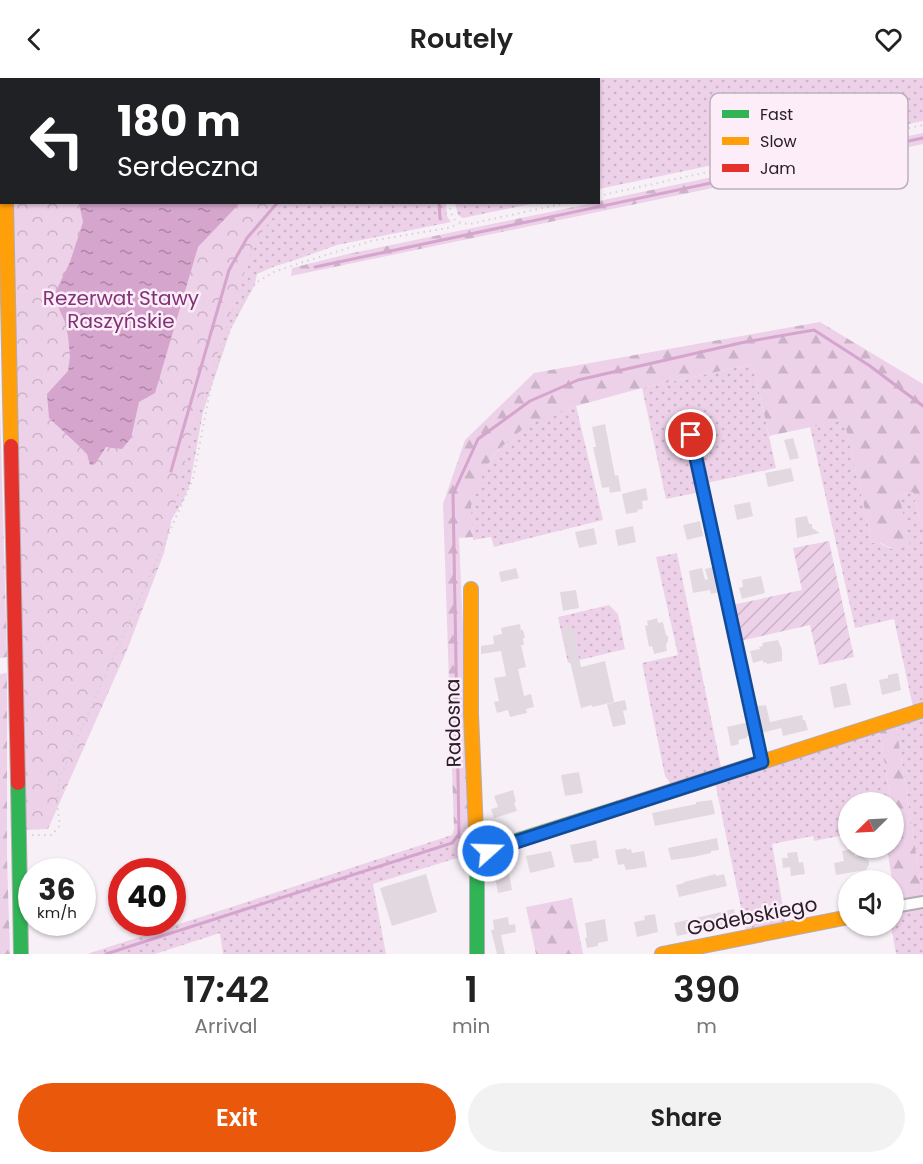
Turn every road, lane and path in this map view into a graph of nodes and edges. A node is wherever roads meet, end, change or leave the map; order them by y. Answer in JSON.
{"nodes":[{"id":1,"x":923,"y":125,"type":"edge"},
{"id":2,"x":908,"y":128,"type":"edge"},
{"id":3,"x":710,"y":172,"type":"edge"},
{"id":4,"x":600,"y":196,"type":"edge"},
{"id":5,"x":6,"y":204,"type":"edge"},
{"id":6,"x":449,"y":204,"type":"edge"},
{"id":7,"x":561,"y":204,"type":"edge"},
{"id":8,"x":459,"y":224,"type":"junction"},
{"id":9,"x":691,"y":435,"type":"dead end"},
{"id":10,"x":471,"y":589,"type":"dead end"},
{"id":11,"x":923,"y":710,"type":"edge"},
{"id":12,"x":762,"y":762,"type":"junction"},
{"id":13,"x":19,"y":834,"type":"junction"},
{"id":14,"x":477,"y":855,"type":"junction"},
{"id":15,"x":923,"y":902,"type":"edge"},
{"id":16,"x":904,"y":906,"type":"edge"},
{"id":17,"x":838,"y":918,"type":"edge"},
{"id":18,"x":21,"y":954,"type":"edge"},
{"id":19,"x":477,"y":954,"type":"edge"},
{"id":20,"x":662,"y":954,"type":"edge"}],
"edges":[{"from":1,"to":2,"type":"path"},
{"from":3,"to":4,"type":"path"},
{"from":5,"to":13,"type":"street"},
{"from":6,"to":8,"type":"path"},
{"from":7,"to":8,"type":"path"},
{"from":8,"to":13,"type":"path"},
{"from":9,"to":12,"type":"lane"},
{"from":10,"to":14,"type":"street","name":"Radosna"},
{"from":11,"to":12,"type":"street"},
{"from":12,"to":14,"type":"street"},
{"from":13,"to":18,"type":"street"},
{"from":14,"to":19,"type":"street","name":"Radosna"},
{"from":15,"to":16,"type":"street"},
{"from":17,"to":20,"type":"street","name":"Godebskiego"}]}
